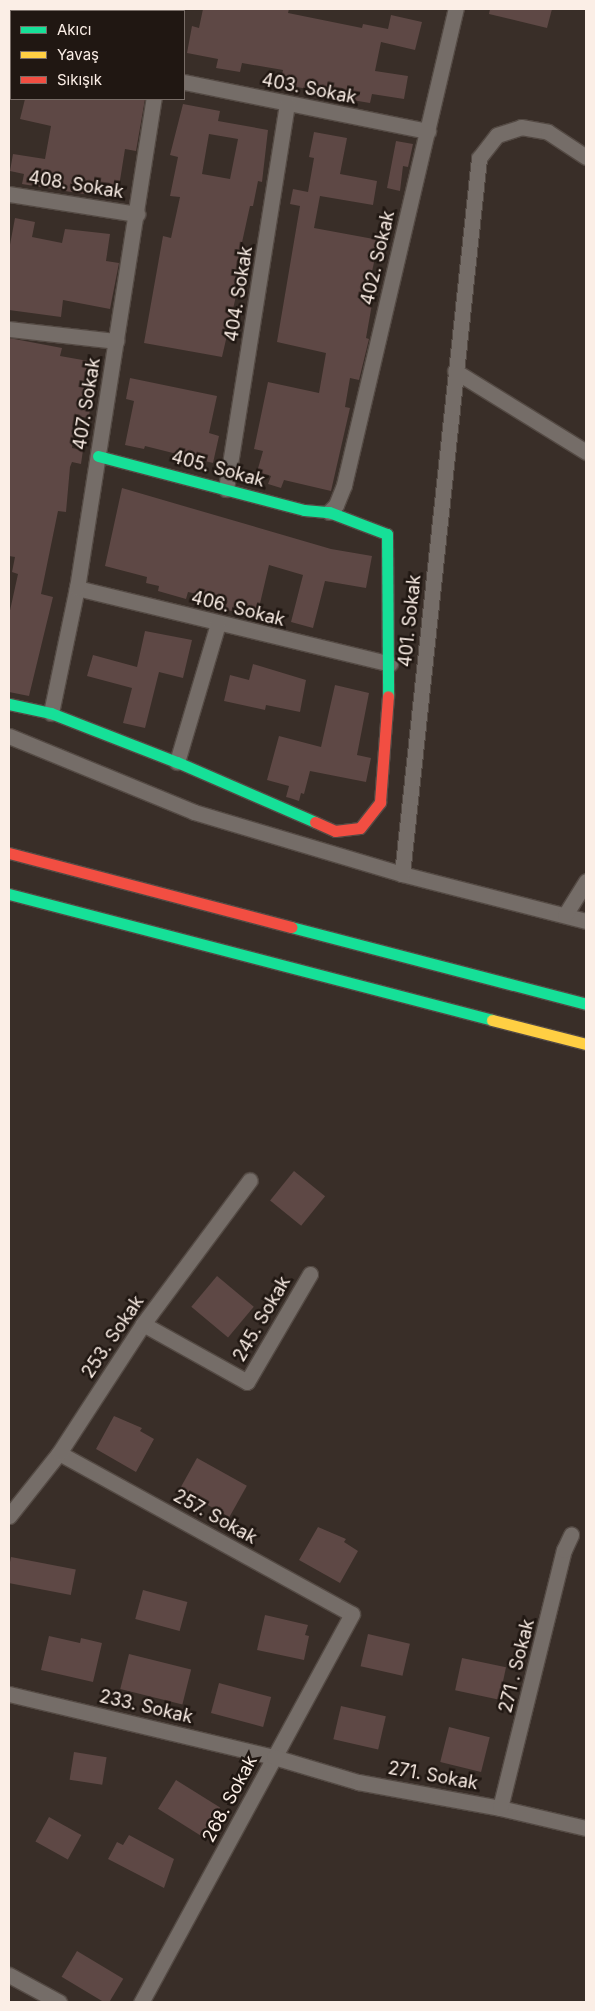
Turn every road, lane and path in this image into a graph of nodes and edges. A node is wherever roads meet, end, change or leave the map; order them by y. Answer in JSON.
{"nodes":[{"id":1,"x":451,"y":10,"type":"edge"},
{"id":2,"x":185,"y":82,"type":"edge"},
{"id":3,"x":154,"y":100,"type":"edge"},
{"id":4,"x":287,"y":104,"type":"junction"},
{"id":5,"x":428,"y":131,"type":"junction"},
{"id":6,"x":586,"y":157,"type":"edge"},
{"id":7,"x":9,"y":194,"type":"edge"},
{"id":8,"x":137,"y":214,"type":"junction"},
{"id":9,"x":9,"y":329,"type":"edge"},
{"id":10,"x":116,"y":341,"type":"junction"},
{"id":11,"x":455,"y":371,"type":"junction"},
{"id":12,"x":586,"y":452,"type":"edge"},
{"id":13,"x":98,"y":456,"type":"junction"},
{"id":14,"x":226,"y":489,"type":"junction"},
{"id":15,"x":329,"y":512,"type":"junction"},
{"id":16,"x":77,"y":588,"type":"junction"},
{"id":17,"x":218,"y":624,"type":"junction"},
{"id":18,"x":390,"y":664,"type":"junction"},
{"id":19,"x":9,"y":704,"type":"edge"},
{"id":20,"x":50,"y":713,"type":"junction"},
{"id":21,"x":9,"y":736,"type":"edge"},
{"id":22,"x":177,"y":762,"type":"junction"},
{"id":23,"x":9,"y":853,"type":"edge"},
{"id":24,"x":402,"y":874,"type":"junction"},
{"id":25,"x":586,"y":881,"type":"edge"},
{"id":26,"x":9,"y":894,"type":"edge"},
{"id":27,"x":565,"y":915,"type":"junction"},
{"id":28,"x":586,"y":921,"type":"edge"},
{"id":29,"x":586,"y":1004,"type":"edge"},
{"id":30,"x":586,"y":1044,"type":"edge"},
{"id":31,"x":250,"y":1180,"type":"dead end"},
{"id":32,"x":310,"y":1274,"type":"dead end"},
{"id":33,"x":143,"y":1324,"type":"junction"},
{"id":34,"x":59,"y":1453,"type":"junction"},
{"id":35,"x":9,"y":1516,"type":"edge"},
{"id":36,"x":571,"y":1535,"type":"dead end"},
{"id":37,"x":352,"y":1614,"type":"joint"},
{"id":38,"x":9,"y":1694,"type":"edge"},
{"id":39,"x":274,"y":1757,"type":"junction"},
{"id":40,"x":500,"y":1808,"type":"junction"},
{"id":41,"x":586,"y":1828,"type":"edge"},
{"id":42,"x":9,"y":1975,"type":"edge"},
{"id":43,"x":59,"y":2002,"type":"edge"},
{"id":44,"x":141,"y":2002,"type":"edge"}],
"edges":[{"from":1,"to":5,"type":"street","name":"402. Sokak"},
{"from":2,"to":4,"type":"street","name":"403. Sokak"},
{"from":3,"to":8,"type":"street","name":"407. Sokak"},
{"from":4,"to":5,"type":"street","name":"403. Sokak"},
{"from":4,"to":14,"type":"street","name":"404. Sokak"},
{"from":5,"to":15,"type":"street","name":"402. Sokak"},
{"from":6,"to":11,"type":"street","name":"401. Sokak"},
{"from":7,"to":8,"type":"street","name":"408. Sokak"},
{"from":8,"to":10,"type":"street","name":"407. Sokak"},
{"from":9,"to":10,"type":"street"},
{"from":10,"to":13,"type":"street","name":"407. Sokak"},
{"from":11,"to":12,"type":"street"},
{"from":11,"to":24,"type":"street","name":"401. Sokak"},
{"from":13,"to":14,"type":"main road","name":"405. Sokak"},
{"from":13,"to":16,"type":"street","name":"407. Sokak"},
{"from":14,"to":15,"type":"main road","name":"405. Sokak"},
{"from":15,"to":18,"type":"main road","name":"405. Sokak"},
{"from":16,"to":17,"type":"street","name":"406. Sokak"},
{"from":16,"to":20,"type":"street","name":"407. Sokak"},
{"from":17,"to":18,"type":"street","name":"406. Sokak"},
{"from":17,"to":22,"type":"street"},
{"from":18,"to":22,"type":"main road"},
{"from":19,"to":20,"type":"main road"},
{"from":20,"to":22,"type":"main road"},
{"from":21,"to":24,"type":"street"},
{"from":23,"to":29,"type":"main road"},
{"from":24,"to":27,"type":"street"},
{"from":25,"to":27,"type":"street"},
{"from":26,"to":30,"type":"main road"},
{"from":27,"to":28,"type":"street"},
{"from":31,"to":33,"type":"street","name":"253. Sokak"},
{"from":32,"to":33,"type":"street","name":"245. Sokak"},
{"from":33,"to":34,"type":"street","name":"253. Sokak"},
{"from":34,"to":35,"type":"street","name":"253. Sokak"},
{"from":34,"to":37,"type":"street","name":"257. Sokak"},
{"from":36,"to":40,"type":"street","name":"271 . Sokak"},
{"from":37,"to":39,"type":"street","name":"268. Sokak"},
{"from":38,"to":39,"type":"street","name":"233. Sokak"},
{"from":39,"to":40,"type":"street","name":"271. Sokak"},
{"from":39,"to":44,"type":"street","name":"268. Sokak"},
{"from":40,"to":41,"type":"street","name":"271. Sokak"},
{"from":42,"to":43,"type":"street"}]}
